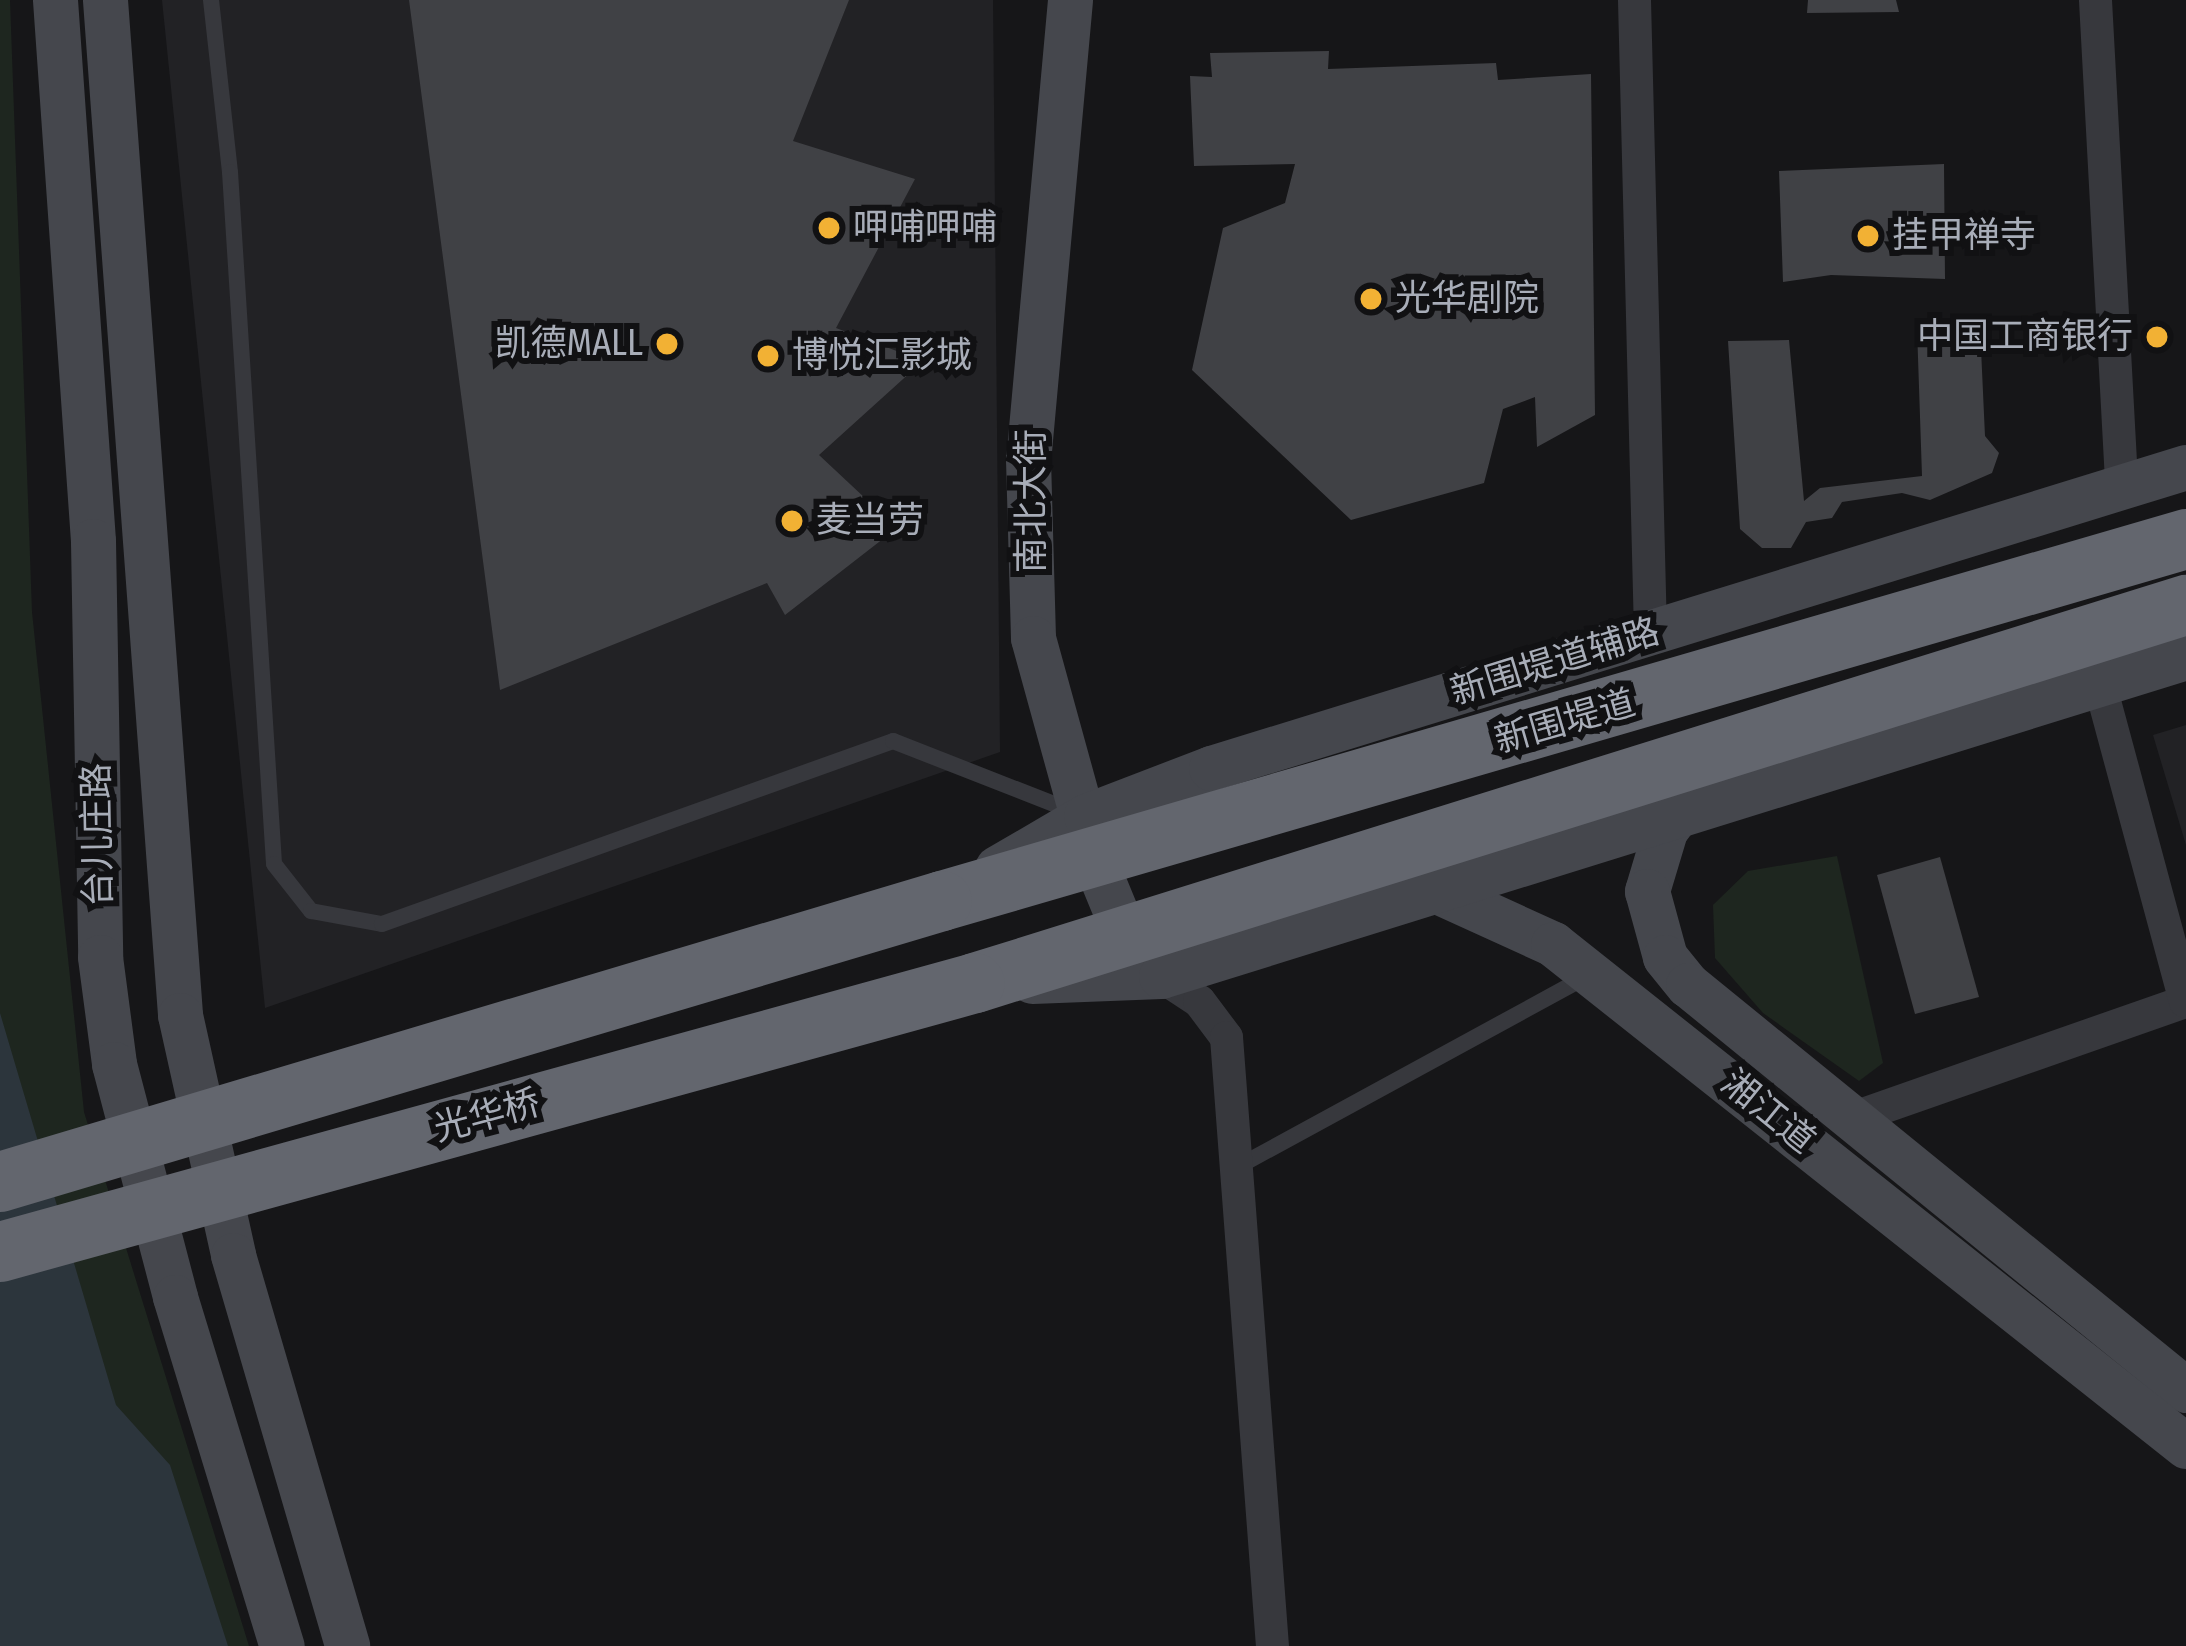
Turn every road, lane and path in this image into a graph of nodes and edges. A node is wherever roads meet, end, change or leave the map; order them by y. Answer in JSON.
{"nodes":[{"id":1,"x":55,"y":0,"type":"edge"},
{"id":2,"x":105,"y":0,"type":"edge"},
{"id":3,"x":212,"y":0,"type":"edge"},
{"id":4,"x":1070,"y":0,"type":"edge"},
{"id":5,"x":1634,"y":0,"type":"edge"},
{"id":6,"x":2095,"y":0,"type":"edge"},
{"id":7,"x":2186,"y":467,"type":"edge"},
{"id":8,"x":2122,"y":488,"type":"junction"},
{"id":9,"x":2186,"y":539,"type":"edge"},
{"id":10,"x":2186,"y":605,"type":"edge"},
{"id":11,"x":1649,"y":633,"type":"junction"},
{"id":12,"x":2186,"y":656,"type":"edge"},
{"id":13,"x":2100,"y":685,"type":"junction"},
{"id":14,"x":1750,"y":736,"type":"junction"},
{"id":15,"x":1676,"y":813,"type":"junction"},
{"id":16,"x":1090,"y":838,"type":"junction"},
{"id":17,"x":1304,"y":879,"type":"junction"},
{"id":18,"x":1437,"y":890,"type":"junction"},
{"id":19,"x":942,"y":901,"type":"joint"},
{"id":20,"x":1142,"y":954,"type":"junction"},
{"id":21,"x":1591,"y":974,"type":"junction"},
{"id":22,"x":976,"y":983,"type":"joint"},
{"id":23,"x":1848,"y":1119,"type":"junction"},
{"id":24,"x":1239,"y":1166,"type":"junction"},
{"id":25,"x":0,"y":1182,"type":"edge"},
{"id":26,"x":0,"y":1252,"type":"edge"},
{"id":27,"x":2186,"y":1390,"type":"edge"},
{"id":28,"x":2186,"y":1446,"type":"edge"},
{"id":29,"x":282,"y":1646,"type":"edge"},
{"id":30,"x":347,"y":1646,"type":"edge"},
{"id":31,"x":1272,"y":1646,"type":"edge"}],
"edges":[{"from":1,"to":29,"type":"street","name":"台儿庄路"},
{"from":2,"to":30,"type":"street","name":"台儿庄路"},
{"from":3,"to":16,"type":"lane"},
{"from":4,"to":16,"type":"street","name":"南北大街"},
{"from":5,"to":11,"type":"street"},
{"from":6,"to":8,"type":"street"},
{"from":7,"to":8,"type":"street","name":"新围堤道辅路"},
{"from":8,"to":11,"type":"street","name":"新围堤道辅路"},
{"from":9,"to":16,"type":"highway","name":"新围堤道"},
{"from":10,"to":14,"type":"highway","name":"新围堤道"},
{"from":11,"to":16,"type":"street","name":"新围堤道辅路"},
{"from":12,"to":13,"type":"street"},
{"from":13,"to":15,"type":"street"},
{"from":13,"to":23,"type":"street"},
{"from":14,"to":15,"type":"street","name":"湘江道"},
{"from":14,"to":17,"type":"highway","name":"新围堤道"},
{"from":15,"to":18,"type":"street"},
{"from":15,"to":23,"type":"street","name":"湘江道"},
{"from":16,"to":19,"type":"highway","name":"新围堤道"},
{"from":16,"to":20,"type":"street","name":"南北大街"},
{"from":17,"to":18,"type":"street","name":"湘江道"},
{"from":17,"to":20,"type":"highway","name":"新围堤道"},
{"from":18,"to":20,"type":"street"},
{"from":18,"to":21,"type":"street","name":"湘江道"},
{"from":19,"to":25,"type":"highway","name":"光华桥","bridge":true},
{"from":20,"to":22,"type":"highway","name":"新围堤道"},
{"from":20,"to":24,"type":"street"},
{"from":21,"to":24,"type":"lane"},
{"from":21,"to":28,"type":"street","name":"湘江道"},
{"from":22,"to":26,"type":"highway","name":"光华桥","bridge":true},
{"from":23,"to":27,"type":"street","name":"湘江道"},
{"from":24,"to":31,"type":"street"}]}
